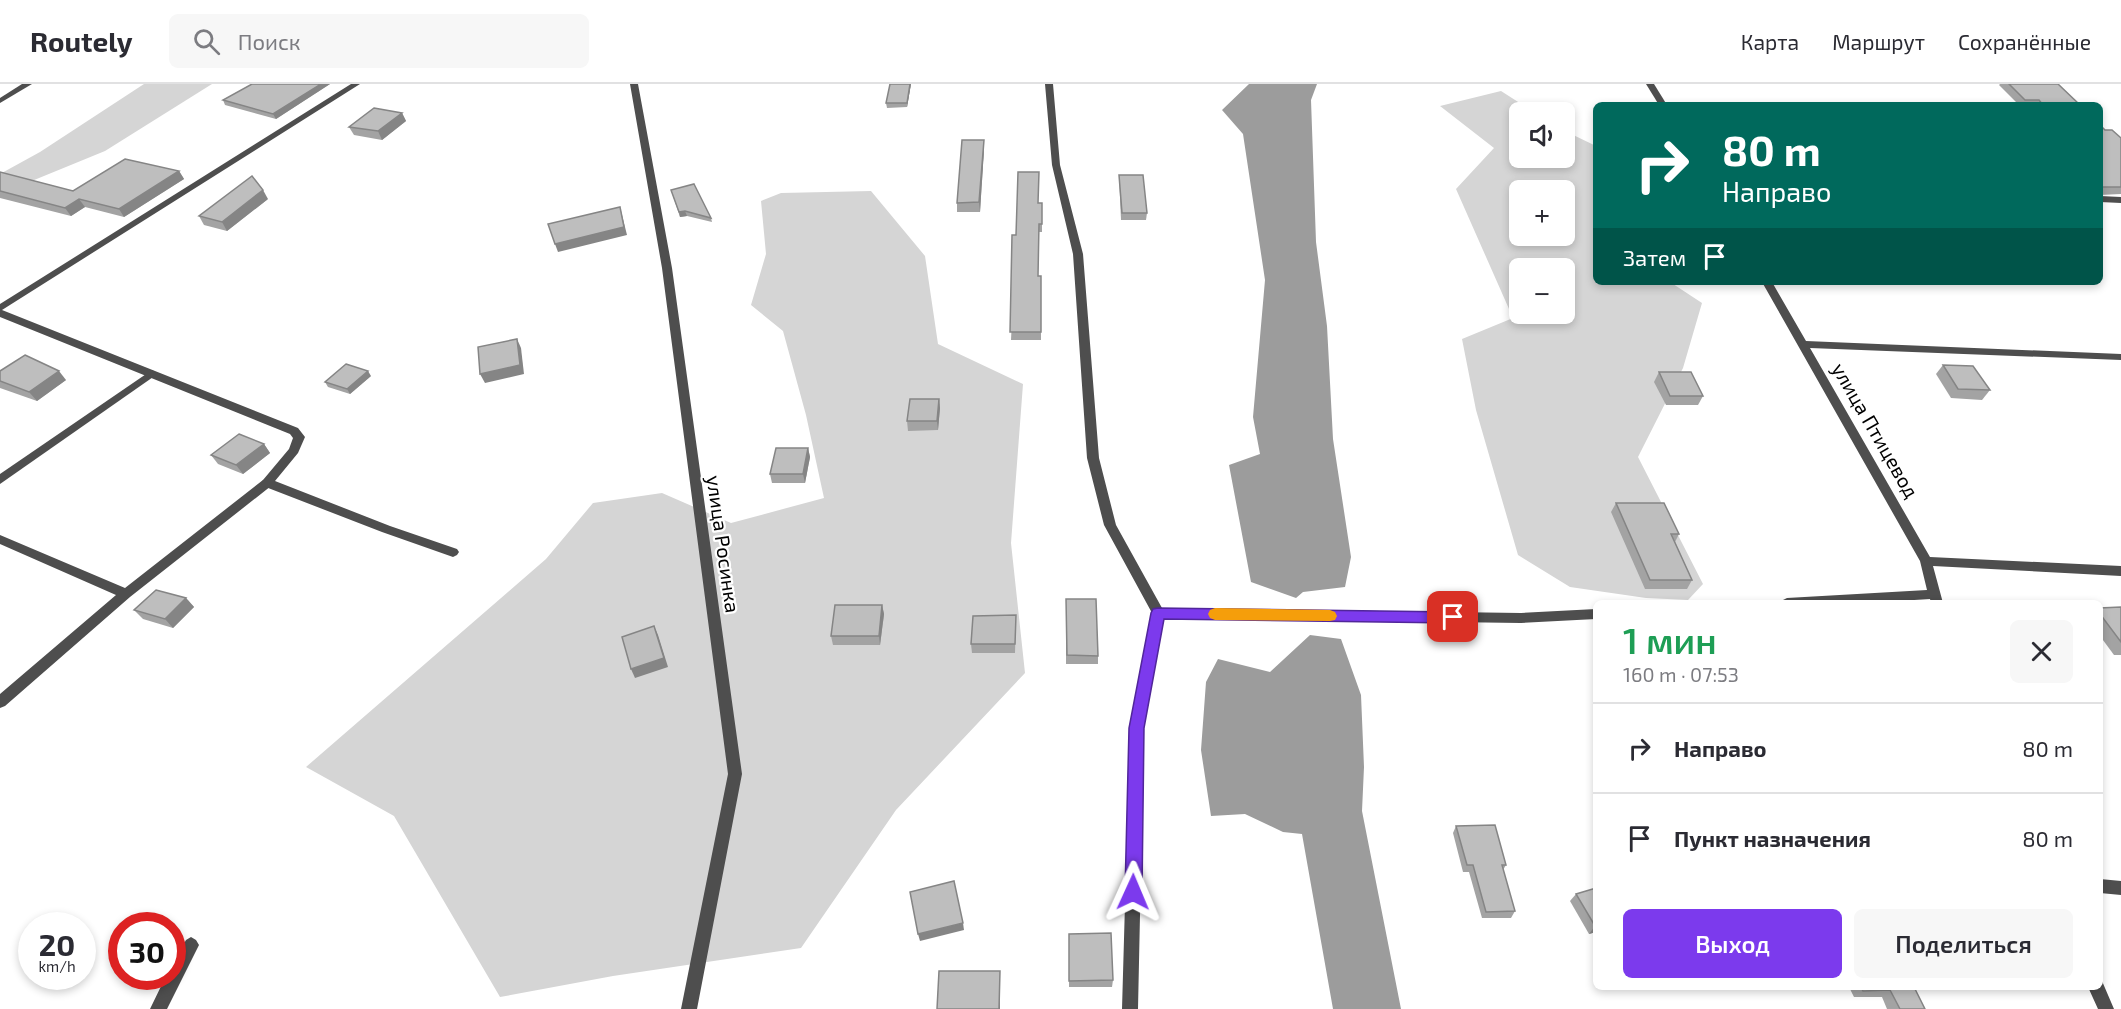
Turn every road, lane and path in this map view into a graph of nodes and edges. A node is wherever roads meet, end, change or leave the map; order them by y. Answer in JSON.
{"nodes":[{"id":1,"x":28,"y":84,"type":"edge"},
{"id":2,"x":356,"y":84,"type":"edge"},
{"id":3,"x":634,"y":84,"type":"edge"},
{"id":4,"x":1049,"y":84,"type":"edge"},
{"id":5,"x":1650,"y":84,"type":"edge"},
{"id":6,"x":0,"y":101,"type":"edge"},
{"id":7,"x":1661,"y":102,"type":"edge"},
{"id":8,"x":2103,"y":199,"type":"edge"},
{"id":9,"x":2121,"y":200,"type":"edge"},
{"id":10,"x":1769,"y":285,"type":"edge"},
{"id":11,"x":0,"y":308,"type":"edge"},
{"id":12,"x":0,"y":313,"type":"edge"},
{"id":13,"x":1803,"y":344,"type":"junction"},
{"id":14,"x":2121,"y":357,"type":"edge"},
{"id":15,"x":152,"y":373,"type":"junction"},
{"id":16,"x":0,"y":480,"type":"edge"},
{"id":17,"x":267,"y":483,"type":"junction"},
{"id":18,"x":0,"y":539,"type":"edge"},
{"id":19,"x":453,"y":552,"type":"dead end"},
{"id":20,"x":1926,"y":561,"type":"junction"},
{"id":21,"x":2121,"y":571,"type":"edge"},
{"id":22,"x":126,"y":594,"type":"junction"},
{"id":23,"x":1936,"y":599,"type":"edge"},
{"id":24,"x":1899,"y":600,"type":"edge"},
{"id":25,"x":1158,"y":613,"type":"junction"},
{"id":26,"x":1593,"y":614,"type":"edge"},
{"id":27,"x":0,"y":702,"type":"edge"},
{"id":28,"x":2103,"y":886,"type":"edge"},
{"id":29,"x":2121,"y":888,"type":"edge"},
{"id":30,"x":191,"y":945,"type":"dead end"},
{"id":31,"x":2097,"y":990,"type":"edge"},
{"id":32,"x":158,"y":1009,"type":"edge"},
{"id":33,"x":689,"y":1009,"type":"edge"},
{"id":34,"x":1130,"y":1009,"type":"edge"},
{"id":35,"x":2106,"y":1009,"type":"edge"}],
"edges":[{"from":1,"to":6,"type":"street"},
{"from":2,"to":11,"type":"street"},
{"from":3,"to":33,"type":"street","name":"улица Росинка"},
{"from":4,"to":25,"type":"street"},
{"from":5,"to":7,"type":"street"},
{"from":8,"to":9,"type":"street"},
{"from":10,"to":13,"type":"street","name":"улица Птицевод"},
{"from":12,"to":15,"type":"street"},
{"from":13,"to":14,"type":"street"},
{"from":13,"to":20,"type":"street","name":"улица Птицевод"},
{"from":15,"to":16,"type":"street"},
{"from":15,"to":17,"type":"street"},
{"from":17,"to":19,"type":"street"},
{"from":17,"to":22,"type":"street"},
{"from":18,"to":22,"type":"street"},
{"from":20,"to":21,"type":"street"},
{"from":20,"to":23,"type":"street","name":"улица Птицевод"},
{"from":22,"to":27,"type":"street"},
{"from":23,"to":24,"type":"street"},
{"from":25,"to":26,"type":"street"},
{"from":25,"to":34,"type":"street"},
{"from":28,"to":29,"type":"street"},
{"from":30,"to":32,"type":"street"},
{"from":31,"to":35,"type":"street"}]}
